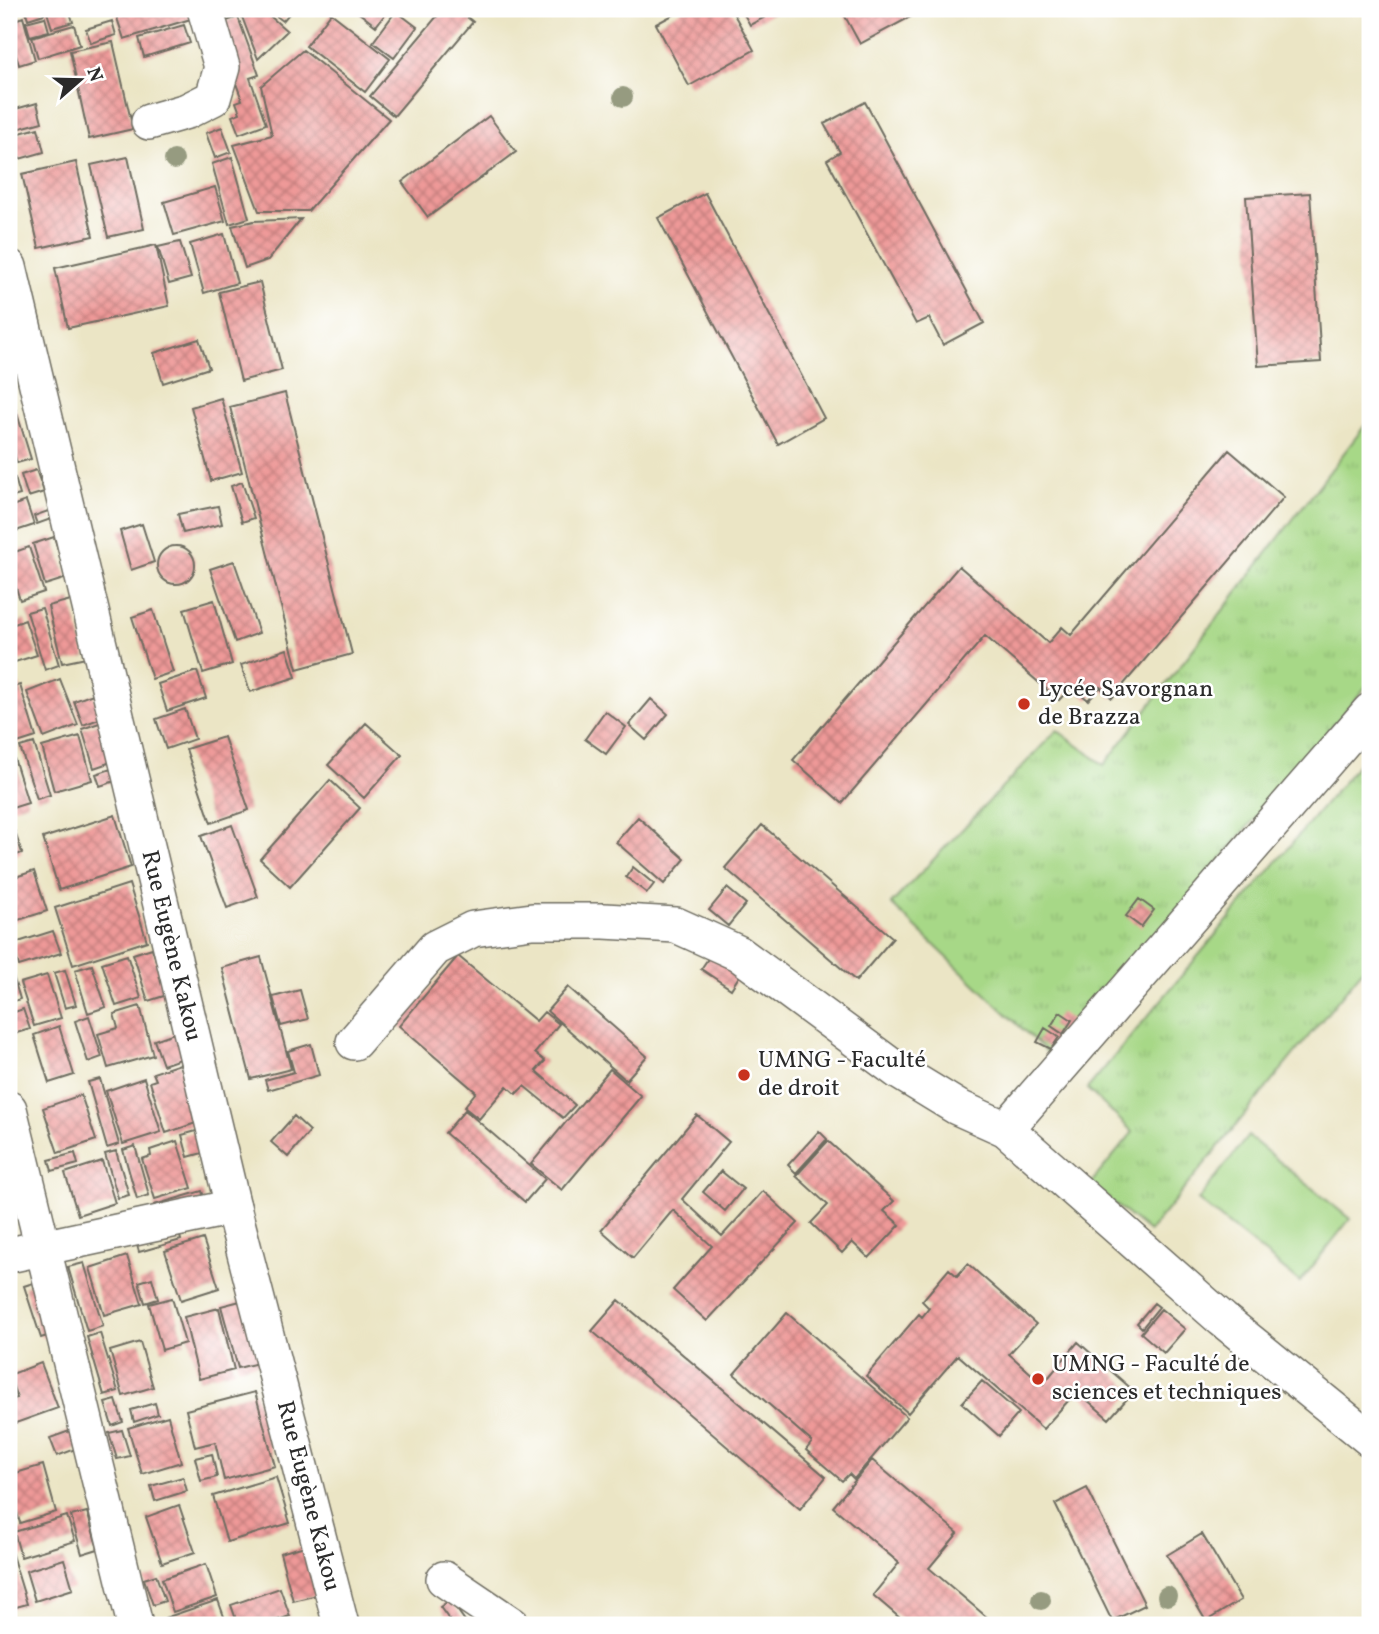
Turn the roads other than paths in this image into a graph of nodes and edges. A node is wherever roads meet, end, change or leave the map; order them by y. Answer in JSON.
{"nodes":[{"id":1,"x":205,"y":9,"type":"edge"},
{"id":2,"x":149,"y":122,"type":"dead end"},
{"id":3,"x":9,"y":267,"type":"edge"},
{"id":4,"x":19,"y":349,"type":"edge"},
{"id":5,"x":1370,"y":712,"type":"edge"},
{"id":6,"x":354,"y":1042,"type":"dead end"},
{"id":7,"x":9,"y":1109,"type":"edge"},
{"id":8,"x":1006,"y":1129,"type":"junction"},
{"id":9,"x":233,"y":1206,"type":"junction"},
{"id":10,"x":43,"y":1248,"type":"junction"},
{"id":11,"x":9,"y":1255,"type":"edge"},
{"id":12,"x":1370,"y":1439,"type":"edge"},
{"id":13,"x":444,"y":1578,"type":"dead end"},
{"id":14,"x":135,"y":1625,"type":"edge"},
{"id":15,"x":341,"y":1625,"type":"edge"},
{"id":16,"x":512,"y":1625,"type":"edge"}],
"edges":[{"from":1,"to":2,"type":"street"},
{"from":3,"to":4,"type":"street","name":"Rue Eugène Kakou"},
{"from":4,"to":9,"type":"street","name":"Rue Eugène Kakou"},
{"from":5,"to":8,"type":"street"},
{"from":6,"to":8,"type":"street"},
{"from":7,"to":10,"type":"street"},
{"from":8,"to":12,"type":"street"},
{"from":9,"to":10,"type":"street"},
{"from":9,"to":15,"type":"street","name":"Rue Eugène Kakou"},
{"from":10,"to":11,"type":"street"},
{"from":10,"to":14,"type":"street"},
{"from":13,"to":16,"type":"street"}]}
